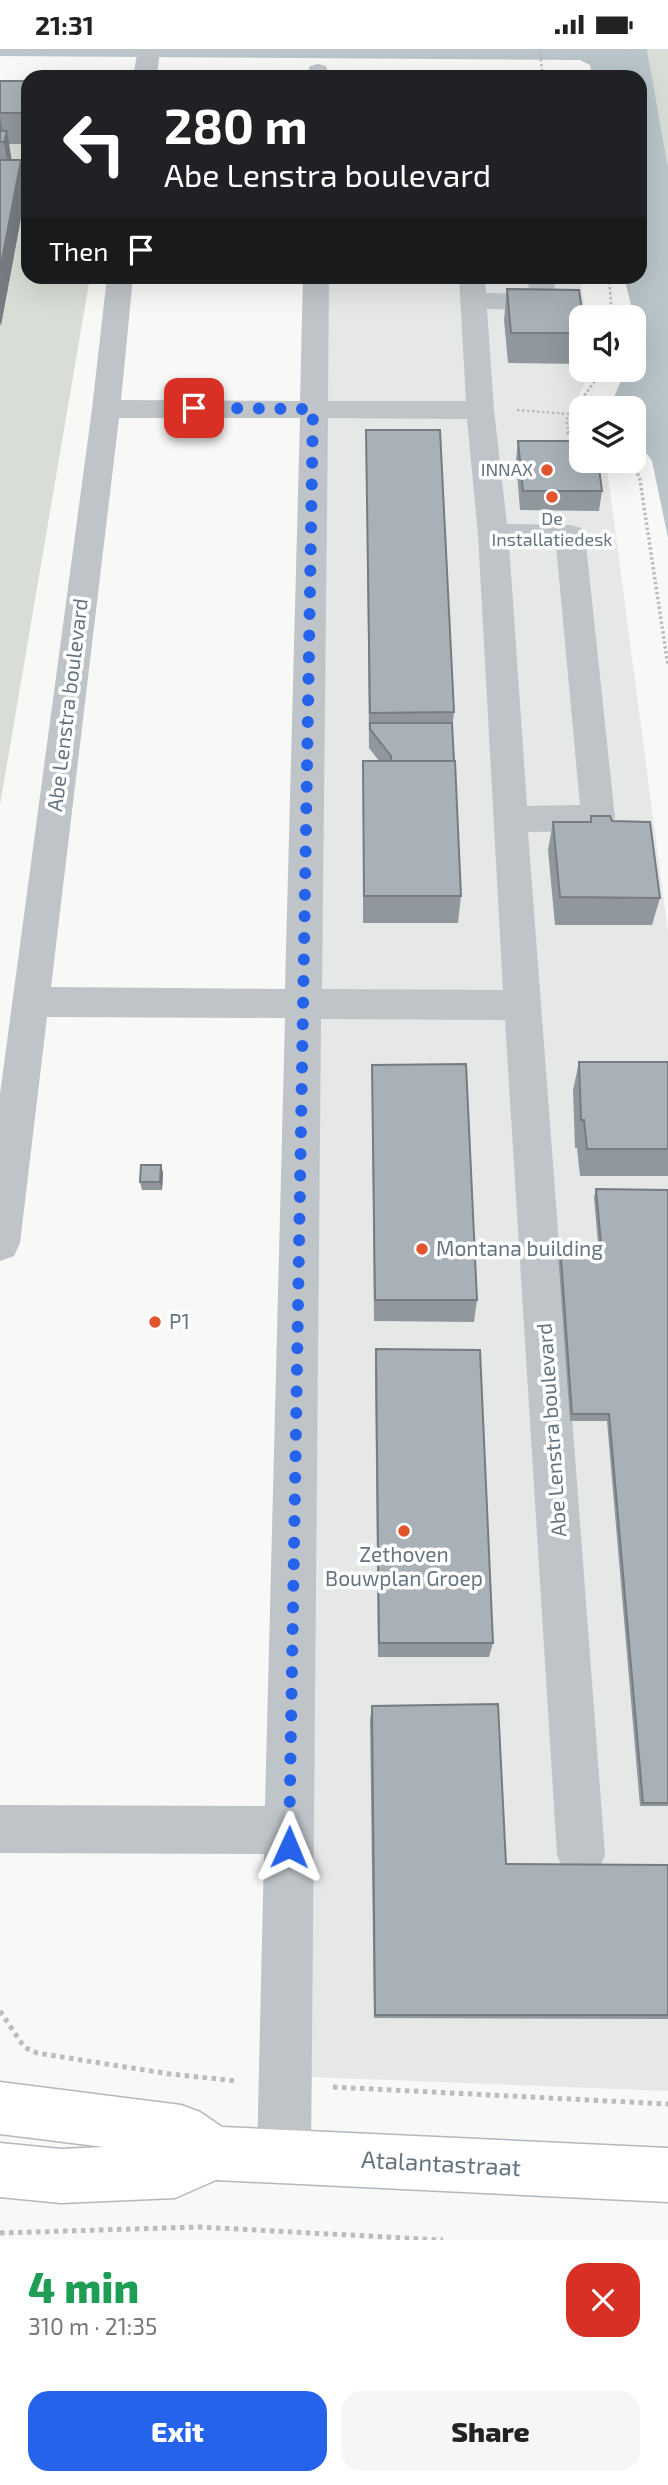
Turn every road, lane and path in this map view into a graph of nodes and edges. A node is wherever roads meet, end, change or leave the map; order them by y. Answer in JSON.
{"nodes":[{"id":1,"x":540,"y":49,"type":"edge"},
{"id":2,"x":541,"y":70,"type":"edge"},
{"id":3,"x":119,"y":284,"type":"edge"},
{"id":4,"x":316,"y":284,"type":"edge"},
{"id":5,"x":542,"y":284,"type":"edge"},
{"id":6,"x":610,"y":284,"type":"edge"},
{"id":7,"x":473,"y":288,"type":"edge"},
{"id":8,"x":611,"y":305,"type":"edge"},
{"id":9,"x":594,"y":382,"type":"edge"},
{"id":10,"x":583,"y":396,"type":"edge"},
{"id":11,"x":106,"y":409,"type":"junction"},
{"id":12,"x":313,"y":409,"type":"junction"},
{"id":13,"x":480,"y":410,"type":"junction"},
{"id":14,"x":512,"y":410,"type":"dead end"},
{"id":15,"x":569,"y":414,"type":"joint"},
{"id":16,"x":569,"y":433,"type":"edge"},
{"id":17,"x":637,"y":473,"type":"edge"},
{"id":18,"x":493,"y":534,"type":"junction"},
{"id":19,"x":668,"y":666,"type":"edge"},
{"id":20,"x":512,"y":819,"type":"junction"},
{"id":21,"x":30,"y":1002,"type":"junction"},
{"id":22,"x":303,"y":1004,"type":"junction"},
{"id":23,"x":522,"y":1005,"type":"junction"},
{"id":24,"x":0,"y":1243,"type":"edge"},
{"id":25,"x":0,"y":1829,"type":"edge"},
{"id":26,"x":289,"y":1830,"type":"junction"},
{"id":27,"x":581,"y":1855,"type":"dead end"},
{"id":28,"x":0,"y":2108,"type":"edge"},
{"id":29,"x":214,"y":2153,"type":"junction"},
{"id":30,"x":284,"y":2156,"type":"junction"},
{"id":31,"x":0,"y":2170,"type":"edge"},
{"id":32,"x":668,"y":2175,"type":"edge"},
{"id":33,"x":0,"y":2232,"type":"edge"},
{"id":34,"x":443,"y":2240,"type":"edge"}],
"edges":[{"from":1,"to":2,"type":"path"},
{"from":3,"to":11,"type":"street","name":"Abe Lenstra boulevard"},
{"from":4,"to":12,"type":"street"},
{"from":5,"to":7,"type":"street","name":"Abe Lenstra boulevard"},
{"from":6,"to":8,"type":"path"},
{"from":7,"to":13,"type":"street","name":"Abe Lenstra boulevard"},
{"from":9,"to":10,"type":"path"},
{"from":11,"to":12,"type":"street"},
{"from":11,"to":21,"type":"street","name":"Abe Lenstra boulevard"},
{"from":12,"to":13,"type":"street"},
{"from":12,"to":22,"type":"street"},
{"from":13,"to":18,"type":"street","name":"Abe Lenstra boulevard"},
{"from":14,"to":15,"type":"path"},
{"from":15,"to":16,"type":"path"},
{"from":17,"to":19,"type":"path"},
{"from":18,"to":20,"type":"street","name":"Abe Lenstra boulevard"},
{"from":18,"to":20,"type":"street"},
{"from":20,"to":23,"type":"street","name":"Abe Lenstra boulevard"},
{"from":21,"to":22,"type":"street"},
{"from":21,"to":24,"type":"street","name":"Abe Lenstra boulevard"},
{"from":22,"to":23,"type":"street"},
{"from":22,"to":26,"type":"street"},
{"from":23,"to":27,"type":"street","name":"Abe Lenstra boulevard"},
{"from":25,"to":26,"type":"street"},
{"from":26,"to":30,"type":"street"},
{"from":28,"to":29,"type":"main road"},
{"from":29,"to":30,"type":"main road","name":"Atalantastraat"},
{"from":29,"to":31,"type":"main road","name":"Atalantastraat"},
{"from":30,"to":32,"type":"main road","name":"Atalantastraat"},
{"from":33,"to":34,"type":"path"}]}
